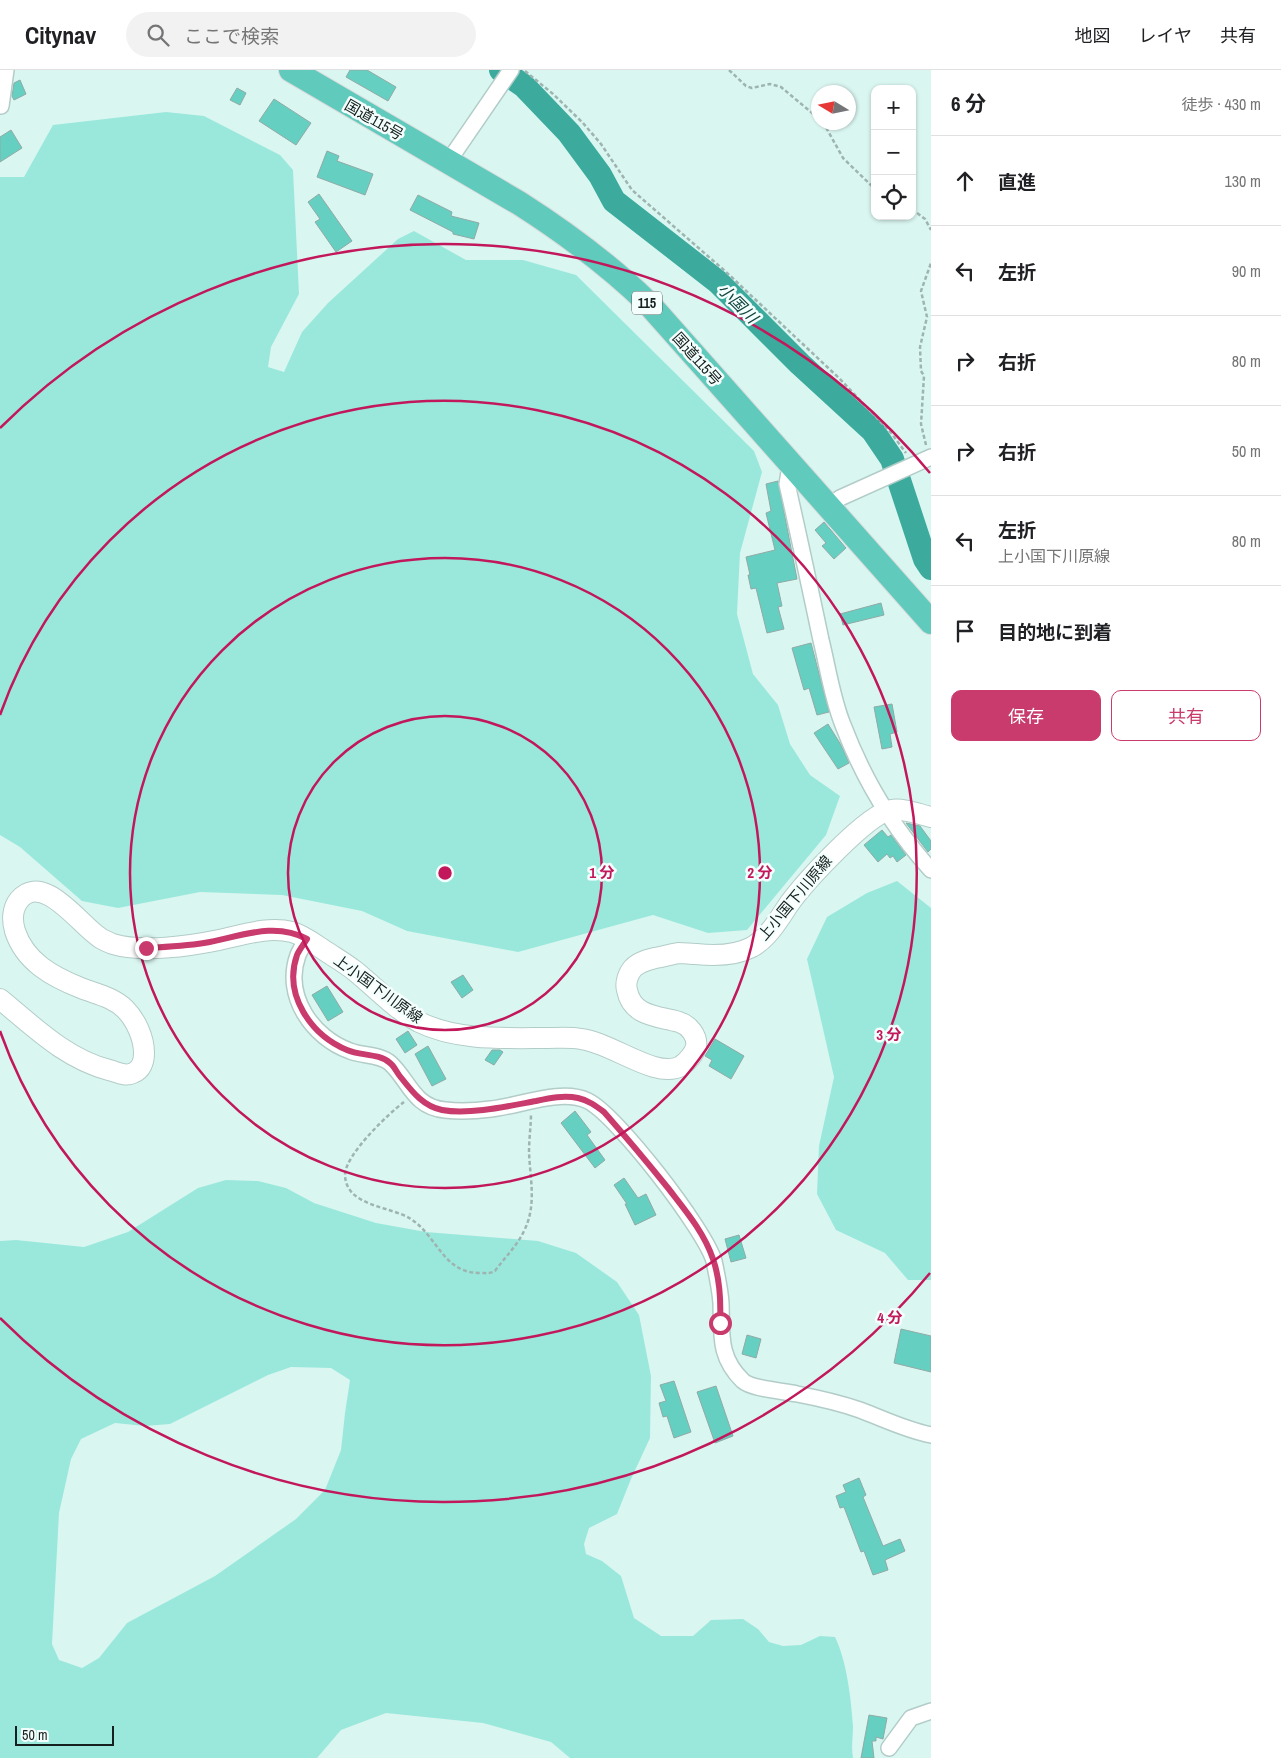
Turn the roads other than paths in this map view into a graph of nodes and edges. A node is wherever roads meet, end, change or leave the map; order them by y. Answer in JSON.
{"nodes":[{"id":1,"x":6,"y":70,"type":"edge"},
{"id":2,"x":291,"y":70,"type":"edge"},
{"id":3,"x":511,"y":70,"type":"edge"},
{"id":4,"x":1,"y":106,"type":"edge"},
{"id":5,"x":448,"y":162,"type":"junction"},
{"id":6,"x":931,"y":458,"type":"edge"},
{"id":7,"x":793,"y":466,"type":"junction"},
{"id":8,"x":828,"y":506,"type":"junction"},
{"id":9,"x":931,"y":622,"type":"edge"},
{"id":10,"x":885,"y":811,"type":"junction"},
{"id":11,"x":931,"y":817,"type":"edge"},
{"id":12,"x":931,"y":870,"type":"edge"},
{"id":13,"x":307,"y":939,"type":"junction"},
{"id":14,"x":0,"y":1000,"type":"edge"},
{"id":15,"x":931,"y":1434,"type":"edge"},
{"id":16,"x":931,"y":1711,"type":"edge"},
{"id":17,"x":889,"y":1748,"type":"dead end"}],
"edges":[{"from":1,"to":4,"type":"street"},
{"from":2,"to":5,"type":"highway","name":"国道115号","number":"115"},
{"from":3,"to":5,"type":"street"},
{"from":5,"to":7,"type":"highway","name":"国道115号","number":"115"},
{"from":6,"to":8,"type":"street"},
{"from":7,"to":8,"type":"highway","name":"国道115号","number":"115"},
{"from":7,"to":10,"type":"street"},
{"from":8,"to":9,"type":"highway","name":"国道115号","number":"115"},
{"from":10,"to":11,"type":"main road"},
{"from":10,"to":12,"type":"street"},
{"from":10,"to":13,"type":"main road","name":"上小国下川原線"},
{"from":13,"to":14,"type":"main road","name":"上小国下川原線"},
{"from":13,"to":15,"type":"street"},
{"from":16,"to":17,"type":"street"}]}
